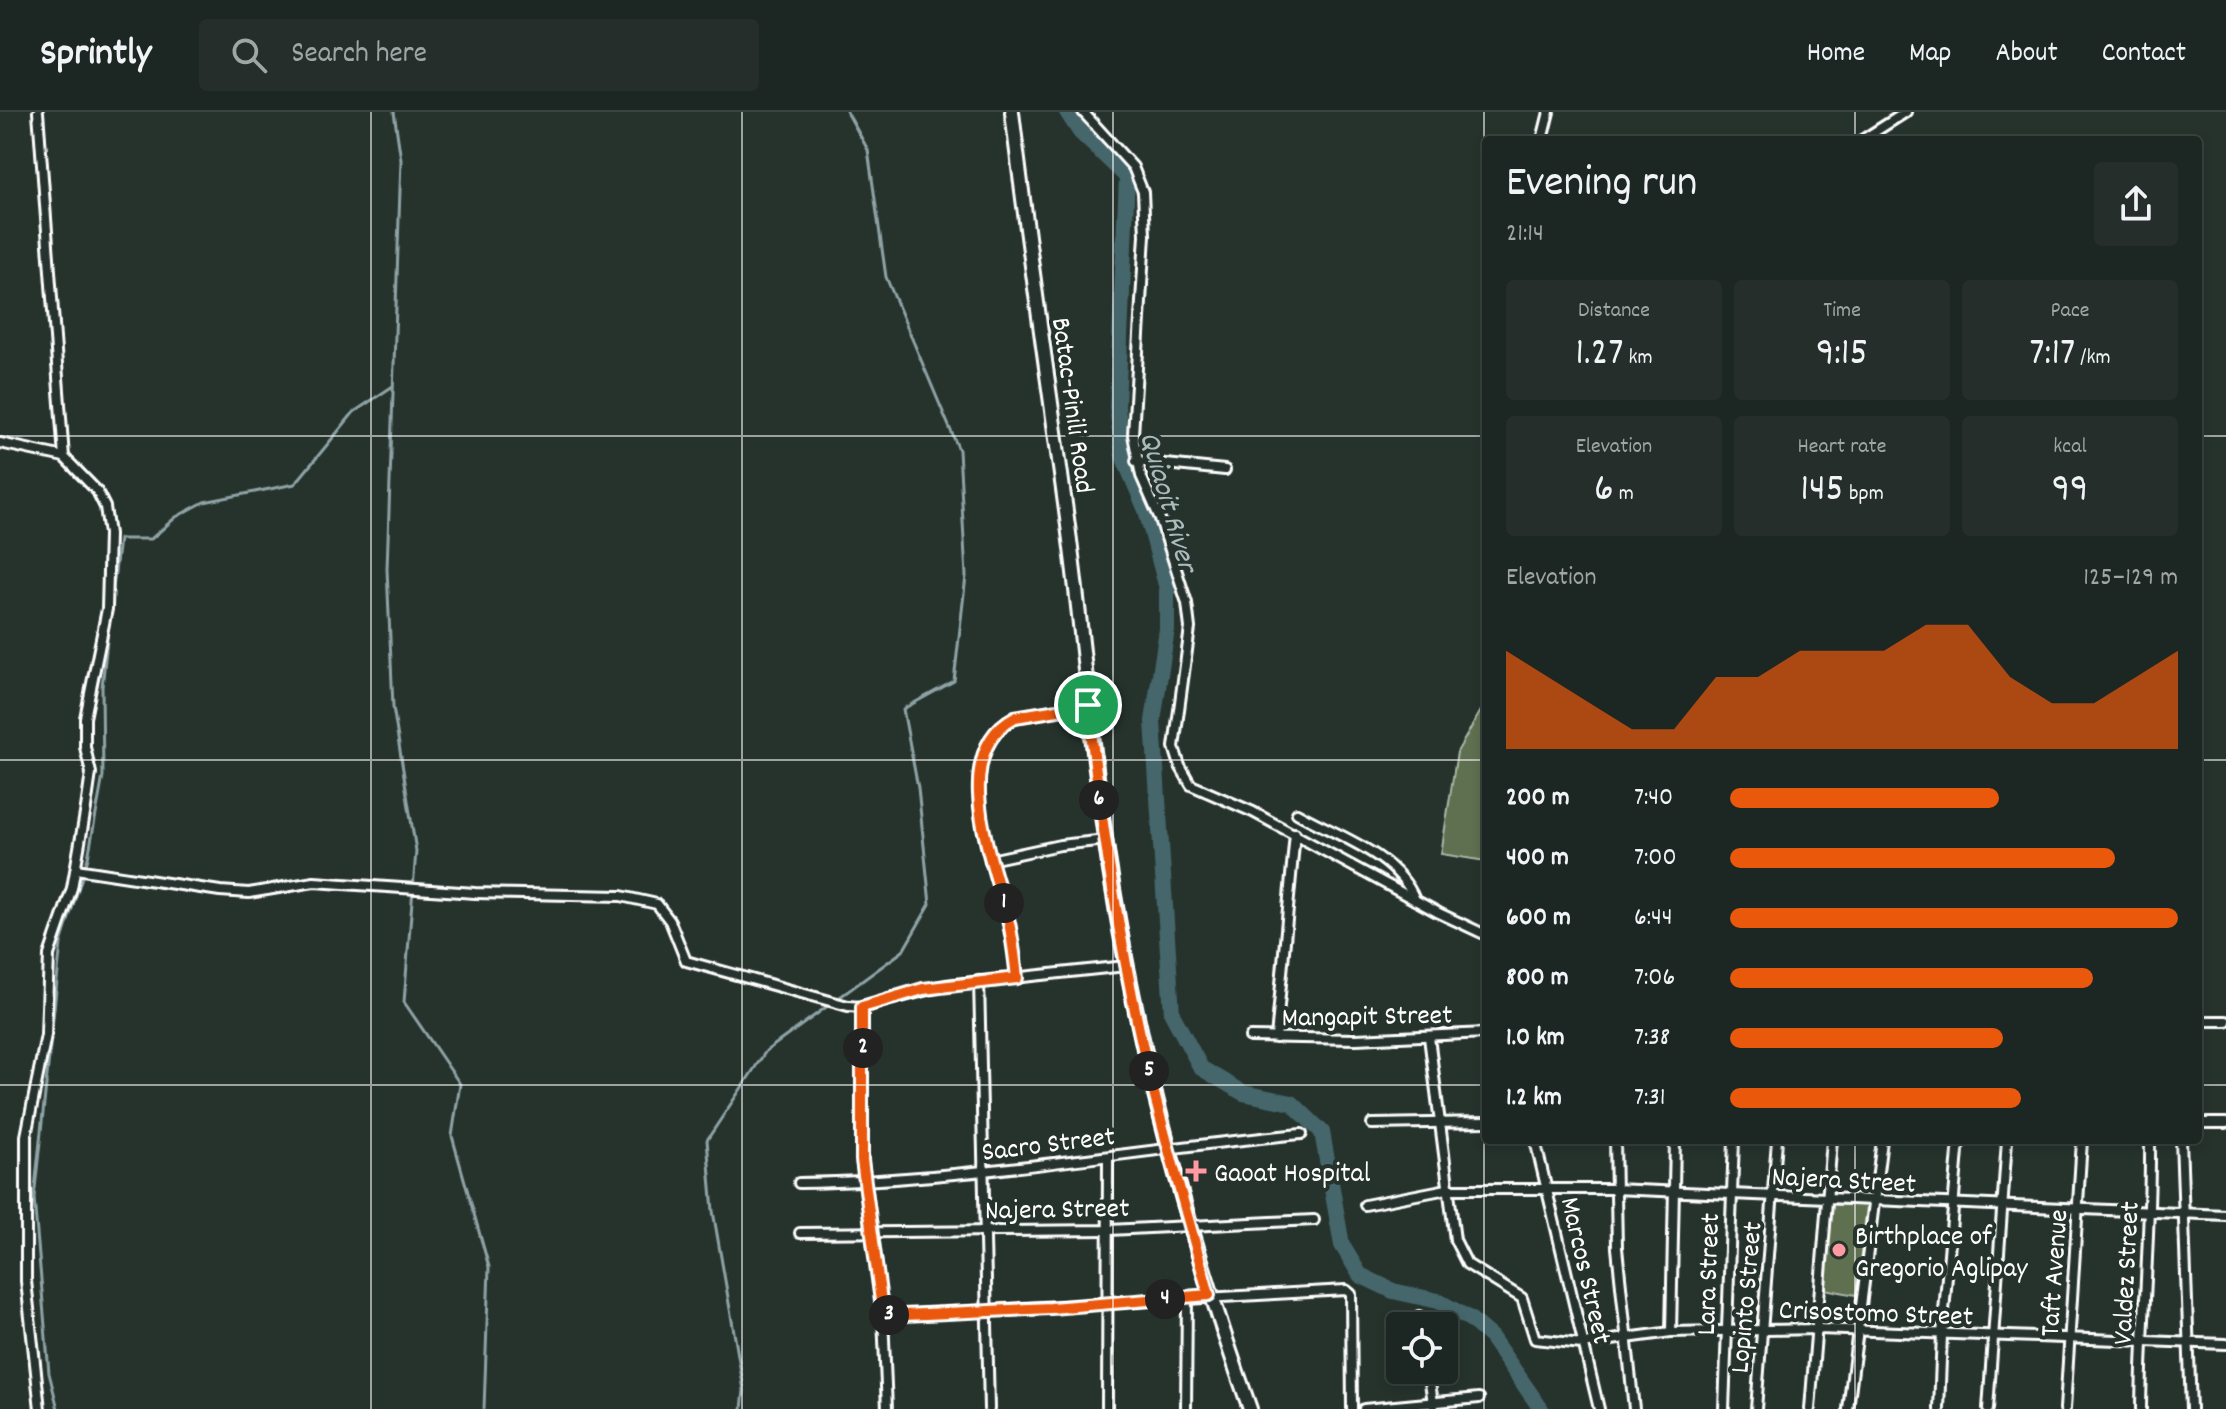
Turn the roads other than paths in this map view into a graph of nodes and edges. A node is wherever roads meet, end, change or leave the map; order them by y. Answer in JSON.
{"nodes":[{"id":1,"x":38,"y":112,"type":"edge"},
{"id":2,"x":1012,"y":112,"type":"edge"},
{"id":3,"x":1083,"y":112,"type":"edge"},
{"id":4,"x":1549,"y":112,"type":"edge"},
{"id":5,"x":1906,"y":112,"type":"edge"},
{"id":6,"x":1543,"y":136,"type":"edge"},
{"id":7,"x":1868,"y":136,"type":"edge"},
{"id":8,"x":0,"y":443,"type":"edge"},
{"id":9,"x":64,"y":457,"type":"junction"},
{"id":10,"x":1136,"y":461,"type":"junction"},
{"id":11,"x":1225,"y":470,"type":"dead end"},
{"id":12,"x":1088,"y":705,"type":"junction"},
{"id":13,"x":1297,"y":813,"type":"dead end"},
{"id":14,"x":1295,"y":833,"type":"junction"},
{"id":15,"x":1106,"y":840,"type":"junction"},
{"id":16,"x":990,"y":860,"type":"junction"},
{"id":17,"x":81,"y":870,"type":"junction"},
{"id":18,"x":1415,"y":900,"type":"junction"},
{"id":19,"x":1482,"y":933,"type":"edge"},
{"id":20,"x":1126,"y":966,"type":"junction"},
{"id":21,"x":1017,"y":978,"type":"junction"},
{"id":22,"x":979,"y":981,"type":"junction"},
{"id":23,"x":862,"y":1007,"type":"junction"},
{"id":24,"x":2202,"y":1021,"type":"edge"},
{"id":25,"x":2226,"y":1021,"type":"edge"},
{"id":26,"x":1482,"y":1033,"type":"edge"},
{"id":27,"x":1250,"y":1037,"type":"dead end"},
{"id":28,"x":1429,"y":1037,"type":"junction"},
{"id":29,"x":1276,"y":1038,"type":"junction"},
{"id":30,"x":1482,"y":1122,"type":"edge"},
{"id":31,"x":1439,"y":1123,"type":"junction"},
{"id":32,"x":2202,"y":1123,"type":"edge"},
{"id":33,"x":2226,"y":1123,"type":"edge"},
{"id":34,"x":1372,"y":1124,"type":"dead end"},
{"id":35,"x":1302,"y":1134,"type":"dead end"},
{"id":36,"x":1536,"y":1144,"type":"edge"},
{"id":37,"x":1615,"y":1144,"type":"edge"},
{"id":38,"x":1675,"y":1144,"type":"edge"},
{"id":39,"x":1734,"y":1144,"type":"edge"},
{"id":40,"x":1777,"y":1144,"type":"edge"},
{"id":41,"x":1832,"y":1144,"type":"edge"},
{"id":42,"x":1881,"y":1144,"type":"edge"},
{"id":43,"x":1959,"y":1144,"type":"edge"},
{"id":44,"x":2007,"y":1144,"type":"edge"},
{"id":45,"x":2082,"y":1144,"type":"edge"},
{"id":46,"x":2150,"y":1144,"type":"edge"},
{"id":47,"x":2181,"y":1144,"type":"edge"},
{"id":48,"x":1170,"y":1146,"type":"junction"},
{"id":49,"x":1108,"y":1159,"type":"junction"},
{"id":50,"x":983,"y":1172,"type":"junction"},
{"id":51,"x":866,"y":1182,"type":"junction"},
{"id":52,"x":799,"y":1183,"type":"dead end"},
{"id":53,"x":1546,"y":1188,"type":"junction"},
{"id":54,"x":1447,"y":1189,"type":"junction"},
{"id":55,"x":1614,"y":1189,"type":"junction"},
{"id":56,"x":1673,"y":1193,"type":"junction"},
{"id":57,"x":1731,"y":1194,"type":"junction"},
{"id":58,"x":1775,"y":1197,"type":"junction"},
{"id":59,"x":1827,"y":1198,"type":"junction"},
{"id":60,"x":1873,"y":1201,"type":"junction"},
{"id":61,"x":1365,"y":1205,"type":"dead end"},
{"id":62,"x":1955,"y":1206,"type":"junction"},
{"id":63,"x":2003,"y":1208,"type":"junction"},
{"id":64,"x":2079,"y":1211,"type":"junction"},
{"id":65,"x":2151,"y":1213,"type":"junction"},
{"id":66,"x":2226,"y":1215,"type":"edge"},
{"id":67,"x":2181,"y":1216,"type":"junction"},
{"id":68,"x":1314,"y":1220,"type":"dead end"},
{"id":69,"x":1188,"y":1225,"type":"junction"},
{"id":70,"x":982,"y":1230,"type":"junction"},
{"id":71,"x":1109,"y":1230,"type":"junction"},
{"id":72,"x":800,"y":1233,"type":"dead end"},
{"id":73,"x":873,"y":1233,"type":"junction"},
{"id":74,"x":1209,"y":1295,"type":"junction"},
{"id":75,"x":1187,"y":1297,"type":"junction"},
{"id":76,"x":1108,"y":1303,"type":"junction"},
{"id":77,"x":988,"y":1310,"type":"junction"},
{"id":78,"x":883,"y":1316,"type":"junction"},
{"id":79,"x":1818,"y":1329,"type":"junction"},
{"id":80,"x":1764,"y":1330,"type":"junction"},
{"id":81,"x":1858,"y":1330,"type":"junction"},
{"id":82,"x":1671,"y":1332,"type":"junction"},
{"id":83,"x":1726,"y":1332,"type":"junction"},
{"id":84,"x":1942,"y":1334,"type":"junction"},
{"id":85,"x":1625,"y":1336,"type":"junction"},
{"id":86,"x":1992,"y":1337,"type":"junction"},
{"id":87,"x":2070,"y":1337,"type":"junction"},
{"id":88,"x":2142,"y":1340,"type":"junction"},
{"id":89,"x":2186,"y":1342,"type":"junction"},
{"id":90,"x":1582,"y":1344,"type":"junction"},
{"id":91,"x":2226,"y":1344,"type":"edge"},
{"id":92,"x":1430,"y":1384,"type":"edge"},
{"id":93,"x":1479,"y":1398,"type":"dead end"},
{"id":94,"x":1434,"y":1406,"type":"edge"},
{"id":95,"x":40,"y":1409,"type":"edge"},
{"id":96,"x":887,"y":1409,"type":"edge"},
{"id":97,"x":989,"y":1409,"type":"edge"},
{"id":98,"x":1107,"y":1409,"type":"edge"},
{"id":99,"x":1186,"y":1409,"type":"edge"},
{"id":100,"x":1250,"y":1409,"type":"edge"},
{"id":101,"x":1352,"y":1409,"type":"edge"},
{"id":102,"x":1364,"y":1409,"type":"edge"},
{"id":103,"x":1599,"y":1409,"type":"edge"},
{"id":104,"x":1634,"y":1409,"type":"edge"},
{"id":105,"x":1724,"y":1409,"type":"edge"},
{"id":106,"x":1756,"y":1409,"type":"edge"},
{"id":107,"x":1810,"y":1409,"type":"edge"},
{"id":108,"x":1848,"y":1409,"type":"edge"},
{"id":109,"x":1939,"y":1409,"type":"edge"},
{"id":110,"x":1988,"y":1409,"type":"edge"},
{"id":111,"x":2065,"y":1409,"type":"edge"},
{"id":112,"x":2141,"y":1409,"type":"edge"},
{"id":113,"x":2191,"y":1409,"type":"edge"}],
"edges":[{"from":1,"to":9,"type":"street"},
{"from":2,"to":12,"type":"main road","name":"Batac-Pinili Road"},
{"from":3,"to":10,"type":"street"},
{"from":4,"to":6,"type":"street"},
{"from":5,"to":7,"type":"street"},
{"from":8,"to":9,"type":"street"},
{"from":9,"to":17,"type":"street"},
{"from":10,"to":11,"type":"street"},
{"from":10,"to":14,"type":"street"},
{"from":12,"to":15,"type":"main road","name":"Batac-Pinili Road"},
{"from":12,"to":16,"type":"street"},
{"from":13,"to":18,"type":"street"},
{"from":14,"to":18,"type":"street"},
{"from":14,"to":29,"type":"street"},
{"from":15,"to":16,"type":"street"},
{"from":15,"to":20,"type":"main road","name":"Batac-Pinili Road"},
{"from":16,"to":21,"type":"street"},
{"from":17,"to":23,"type":"street"},
{"from":17,"to":95,"type":"street"},
{"from":18,"to":19,"type":"street"},
{"from":20,"to":21,"type":"street"},
{"from":20,"to":48,"type":"main road","name":"Batac-Pinili Road"},
{"from":21,"to":22,"type":"street"},
{"from":22,"to":23,"type":"street"},
{"from":22,"to":50,"type":"street"},
{"from":23,"to":51,"type":"street"},
{"from":24,"to":25,"type":"street"},
{"from":26,"to":28,"type":"street","name":"Mangapit Street"},
{"from":27,"to":29,"type":"street","name":"Mangapit Street"},
{"from":28,"to":29,"type":"street","name":"Mangapit Street"},
{"from":28,"to":31,"type":"street"},
{"from":30,"to":31,"type":"street"},
{"from":31,"to":34,"type":"street"},
{"from":31,"to":54,"type":"street"},
{"from":32,"to":33,"type":"street"},
{"from":35,"to":48,"type":"street","name":"Sacro Street"},
{"from":36,"to":53,"type":"street","name":"Marcos Street"},
{"from":37,"to":55,"type":"street"},
{"from":38,"to":56,"type":"street"},
{"from":39,"to":57,"type":"street","name":"Lara Street"},
{"from":40,"to":58,"type":"street","name":"Lopinto Street"},
{"from":41,"to":59,"type":"street"},
{"from":42,"to":60,"type":"street"},
{"from":43,"to":62,"type":"street"},
{"from":44,"to":63,"type":"street"},
{"from":45,"to":64,"type":"street","name":"Taft Avenue"},
{"from":46,"to":65,"type":"street","name":"Valdez Street"},
{"from":47,"to":67,"type":"street"},
{"from":48,"to":49,"type":"street","name":"Sacro Street"},
{"from":48,"to":69,"type":"main road","name":"Batac-Pinili Road"},
{"from":49,"to":50,"type":"street","name":"Sacro Street"},
{"from":49,"to":71,"type":"street"},
{"from":50,"to":51,"type":"street","name":"Sacro Street"},
{"from":50,"to":70,"type":"street"},
{"from":51,"to":52,"type":"street","name":"Sacro Street"},
{"from":51,"to":73,"type":"street"},
{"from":53,"to":54,"type":"street","name":"Najera Street"},
{"from":53,"to":55,"type":"street","name":"Najera Street"},
{"from":53,"to":90,"type":"street","name":"Marcos Street"},
{"from":54,"to":61,"type":"street","name":"Najera Street"},
{"from":54,"to":90,"type":"street","name":"Crisostomo Street"},
{"from":55,"to":56,"type":"street","name":"Najera Street"},
{"from":55,"to":85,"type":"street"},
{"from":56,"to":57,"type":"street","name":"Najera Street"},
{"from":56,"to":82,"type":"street"},
{"from":57,"to":58,"type":"street","name":"Najera Street"},
{"from":57,"to":83,"type":"street","name":"Lara Street"},
{"from":58,"to":59,"type":"street","name":"Najera Street"},
{"from":58,"to":80,"type":"street","name":"Lopinto Street"},
{"from":59,"to":60,"type":"street","name":"Najera Street"},
{"from":59,"to":79,"type":"street"},
{"from":60,"to":62,"type":"street","name":"Najera Street"},
{"from":60,"to":81,"type":"street"},
{"from":62,"to":63,"type":"street","name":"Najera Street"},
{"from":62,"to":84,"type":"street"},
{"from":63,"to":64,"type":"street","name":"Najera Street"},
{"from":63,"to":86,"type":"street"},
{"from":64,"to":65,"type":"street","name":"Najera Street"},
{"from":64,"to":87,"type":"street","name":"Taft Avenue"},
{"from":65,"to":67,"type":"street","name":"Najera Street"},
{"from":65,"to":88,"type":"street","name":"Valdez Street"},
{"from":66,"to":67,"type":"street","name":"Najera Street"},
{"from":67,"to":89,"type":"street"},
{"from":68,"to":69,"type":"street","name":"Najera Street"},
{"from":69,"to":71,"type":"street","name":"Najera Street"},
{"from":69,"to":74,"type":"main road","name":"Batac-Pinili Road"},
{"from":70,"to":71,"type":"street","name":"Najera Street"},
{"from":70,"to":73,"type":"street","name":"Najera Street"},
{"from":70,"to":77,"type":"street"},
{"from":71,"to":76,"type":"street"},
{"from":72,"to":73,"type":"street","name":"Najera Street"},
{"from":73,"to":78,"type":"street"},
{"from":74,"to":75,"type":"street"},
{"from":74,"to":100,"type":"main road","name":"Batac-Pinili Road"},
{"from":74,"to":101,"type":"street"},
{"from":75,"to":76,"type":"street"},
{"from":75,"to":99,"type":"street"},
{"from":76,"to":77,"type":"street"},
{"from":76,"to":98,"type":"street"},
{"from":77,"to":78,"type":"street"},
{"from":77,"to":97,"type":"street"},
{"from":78,"to":96,"type":"street"},
{"from":79,"to":80,"type":"street","name":"Crisostomo Street"},
{"from":79,"to":81,"type":"street","name":"Crisostomo Street"},
{"from":79,"to":107,"type":"street"},
{"from":80,"to":83,"type":"street","name":"Crisostomo Street"},
{"from":80,"to":106,"type":"street","name":"Lopinto Street"},
{"from":81,"to":84,"type":"street","name":"Crisostomo Street"},
{"from":81,"to":108,"type":"street"},
{"from":82,"to":83,"type":"street","name":"Crisostomo Street"},
{"from":82,"to":85,"type":"street","name":"Crisostomo Street"},
{"from":83,"to":105,"type":"street","name":"Lara Street"},
{"from":84,"to":86,"type":"street","name":"Crisostomo Street"},
{"from":84,"to":109,"type":"street"},
{"from":85,"to":90,"type":"street","name":"Crisostomo Street"},
{"from":85,"to":104,"type":"street"},
{"from":86,"to":87,"type":"street","name":"Crisostomo Street"},
{"from":86,"to":110,"type":"street"},
{"from":87,"to":88,"type":"street","name":"Crisostomo Street"},
{"from":87,"to":111,"type":"street","name":"Taft Avenue"},
{"from":88,"to":89,"type":"street","name":"Crisostomo Street"},
{"from":88,"to":112,"type":"street","name":"Valdez Street"},
{"from":89,"to":91,"type":"street","name":"Crisostomo Street"},
{"from":89,"to":113,"type":"street"},
{"from":90,"to":103,"type":"street","name":"Marcos Street"},
{"from":92,"to":94,"type":"street"},
{"from":93,"to":94,"type":"street"},
{"from":94,"to":102,"type":"street"}]}
